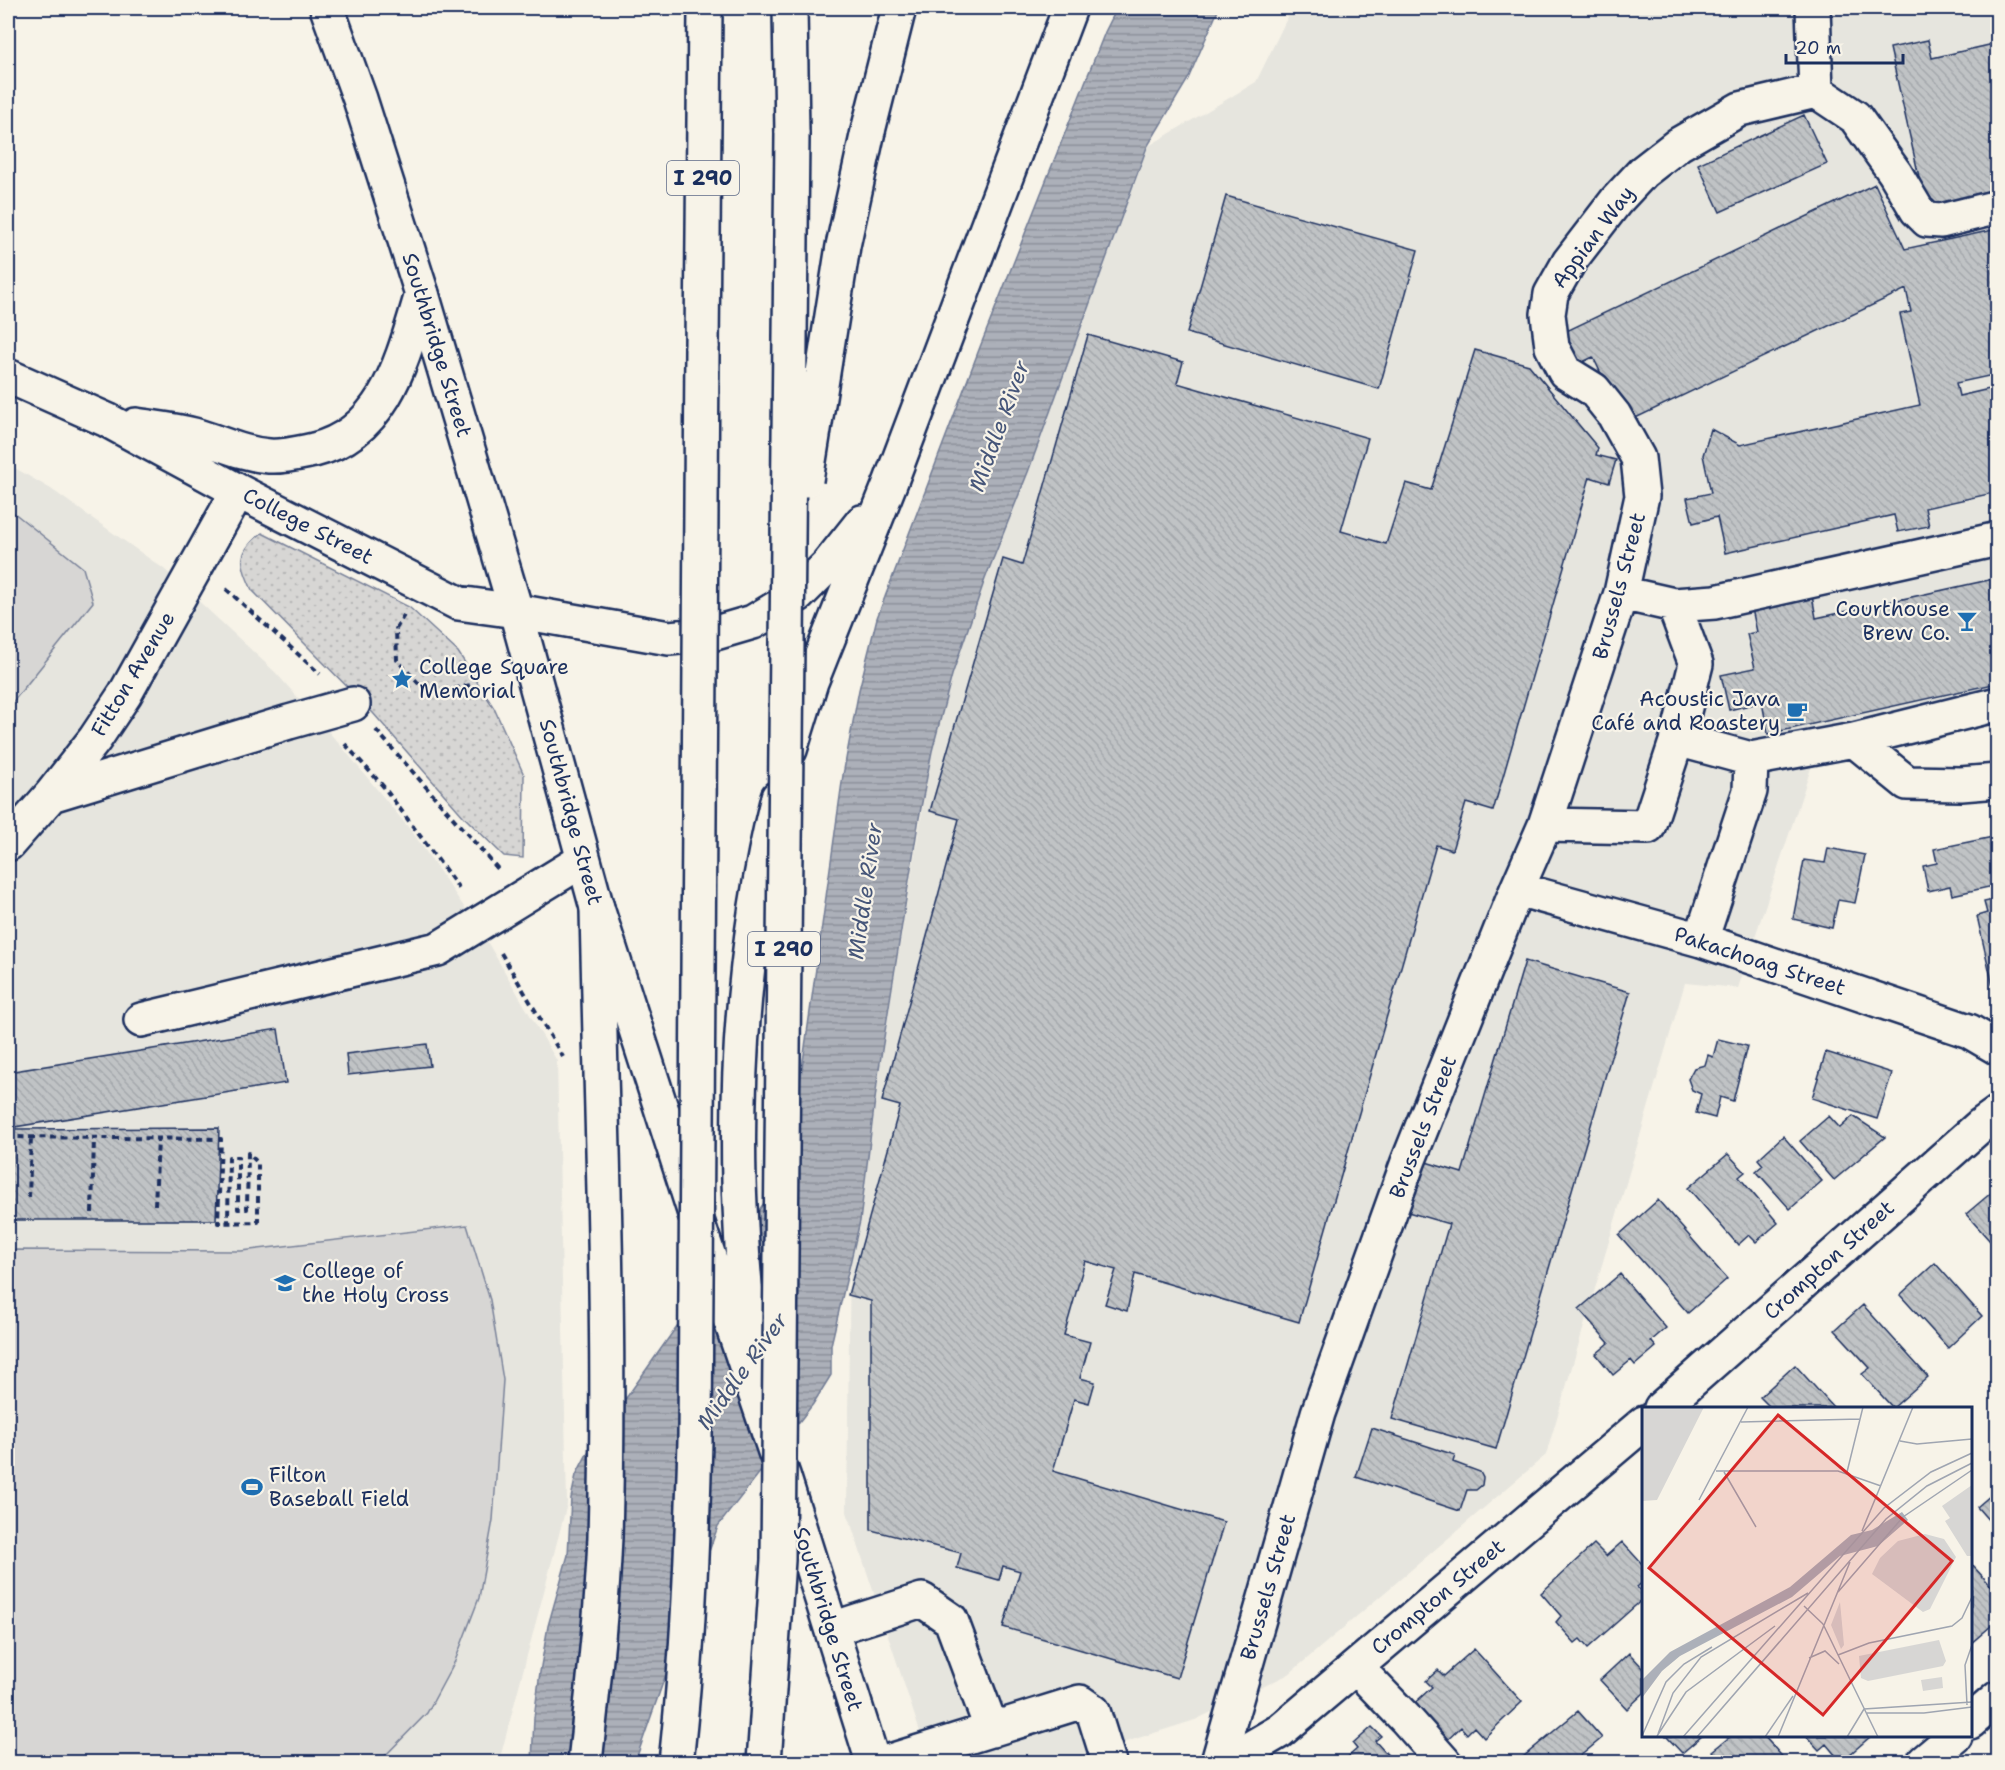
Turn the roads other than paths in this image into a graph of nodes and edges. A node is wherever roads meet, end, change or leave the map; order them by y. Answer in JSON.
{"nodes":[{"id":1,"x":327,"y":8,"type":"edge"},
{"id":2,"x":705,"y":8,"type":"edge"},
{"id":3,"x":790,"y":8,"type":"edge"},
{"id":4,"x":899,"y":8,"type":"edge"},
{"id":5,"x":1070,"y":8,"type":"edge"},
{"id":6,"x":1813,"y":8,"type":"edge"},
{"id":7,"x":1816,"y":92,"type":"junction"},
{"id":8,"x":1998,"y":207,"type":"edge"},
{"id":9,"x":422,"y":294,"type":"junction"},
{"id":10,"x":8,"y":376,"type":"edge"},
{"id":11,"x":107,"y":420,"type":"junction"},
{"id":12,"x":891,"y":481,"type":"junction"},
{"id":13,"x":238,"y":491,"type":"junction"},
{"id":14,"x":1642,"y":496,"type":"joint"},
{"id":15,"x":1998,"y":539,"type":"edge"},
{"id":16,"x":1621,"y":593,"type":"junction"},
{"id":17,"x":1674,"y":605,"type":"junction"},
{"id":18,"x":516,"y":611,"type":"junction"},
{"id":19,"x":786,"y":633,"type":"junction"},
{"id":20,"x":353,"y":704,"type":"road end"},
{"id":21,"x":1998,"y":704,"type":"edge"},
{"id":22,"x":1677,"y":739,"type":"junction"},
{"id":23,"x":1854,"y":740,"type":"junction"},
{"id":24,"x":1751,"y":759,"type":"junction"},
{"id":25,"x":1998,"y":781,"type":"edge"},
{"id":26,"x":51,"y":795,"type":"junction"},
{"id":27,"x":1545,"y":825,"type":"junction"},
{"id":28,"x":8,"y":844,"type":"edge"},
{"id":29,"x":583,"y":860,"type":"junction"},
{"id":30,"x":1517,"y":889,"type":"junction"},
{"id":31,"x":597,"y":908,"type":"junction"},
{"id":32,"x":1701,"y":940,"type":"junction"},
{"id":33,"x":141,"y":1020,"type":"dead end"},
{"id":34,"x":1998,"y":1048,"type":"edge"},
{"id":35,"x":1998,"y":1113,"type":"edge"},
{"id":36,"x":1662,"y":1407,"type":"edge"},
{"id":37,"x":1642,"y":1425,"type":"edge"},
{"id":38,"x":783,"y":1475,"type":"junction"},
{"id":39,"x":832,"y":1629,"type":"junction"},
{"id":40,"x":1356,"y":1667,"type":"junction"},
{"id":41,"x":1998,"y":1698,"type":"edge"},
{"id":42,"x":1972,"y":1721,"type":"edge"},
{"id":43,"x":992,"y":1730,"type":"junction"},
{"id":44,"x":1954,"y":1737,"type":"edge"},
{"id":45,"x":585,"y":1762,"type":"edge"},
{"id":46,"x":676,"y":1762,"type":"edge"},
{"id":47,"x":764,"y":1762,"type":"edge"},
{"id":48,"x":873,"y":1762,"type":"edge"},
{"id":49,"x":887,"y":1762,"type":"edge"},
{"id":50,"x":1109,"y":1762,"type":"edge"},
{"id":51,"x":1218,"y":1762,"type":"edge"},
{"id":52,"x":1227,"y":1762,"type":"edge"},
{"id":53,"x":1444,"y":1762,"type":"edge"},
{"id":54,"x":1924,"y":1762,"type":"edge"}],
"edges":[{"from":1,"to":9,"type":"main road","name":"Southbridge Street"},
{"from":2,"to":46,"type":"main road","number":"I 290","bridge":true},
{"from":3,"to":19,"type":"main road","number":"I 290","bridge":true},
{"from":4,"to":19,"type":"main road","bridge":true},
{"from":5,"to":12,"type":"main road"},
{"from":6,"to":7,"type":"main road"},
{"from":7,"to":8,"type":"main road"},
{"from":7,"to":14,"type":"main road","name":"Appian Way"},
{"from":9,"to":11,"type":"main road","name":"College Street"},
{"from":9,"to":18,"type":"main road","name":"Southbridge Street"},
{"from":10,"to":11,"type":"main road","name":"College Street"},
{"from":11,"to":13,"type":"main road","name":"College Street"},
{"from":12,"to":18,"type":"main road","name":"College Street"},
{"from":12,"to":38,"type":"main road","name":"Southbridge Street","bridge":true},
{"from":13,"to":18,"type":"main road","name":"College Street"},
{"from":13,"to":26,"type":"main road","name":"Fitton Avenue"},
{"from":14,"to":16,"type":"main road","name":"Brussels Street"},
{"from":15,"to":17,"type":"main road"},
{"from":16,"to":17,"type":"main road"},
{"from":16,"to":27,"type":"main road","name":"Brussels Street"},
{"from":17,"to":22,"type":"main road"},
{"from":18,"to":29,"type":"main road","name":"Southbridge Street"},
{"from":19,"to":47,"type":"main road","number":"I 290","bridge":true},
{"from":20,"to":26,"type":"main road"},
{"from":21,"to":23,"type":"main road"},
{"from":22,"to":24,"type":"main road"},
{"from":22,"to":27,"type":"main road"},
{"from":23,"to":24,"type":"main road"},
{"from":23,"to":25,"type":"main road"},
{"from":24,"to":32,"type":"main road"},
{"from":26,"to":28,"type":"main road","name":"Fitton Avenue"},
{"from":27,"to":30,"type":"main road","name":"Brussels Street"},
{"from":29,"to":31,"type":"main road","name":"Southbridge Street"},
{"from":29,"to":33,"type":"main road"},
{"from":30,"to":32,"type":"main road","name":"Pakachoag Street"},
{"from":30,"to":51,"type":"main road","name":"Brussels Street"},
{"from":31,"to":38,"type":"main road","name":"Southbridge Street","bridge":true},
{"from":31,"to":45,"type":"main road"},
{"from":32,"to":34,"type":"main road","name":"Pakachoag Street"},
{"from":35,"to":36,"type":"main road","name":"Crompton Street"},
{"from":37,"to":40,"type":"main road","name":"Crompton Street"},
{"from":38,"to":39,"type":"main road","name":"Southbridge Street"},
{"from":39,"to":43,"type":"main road"},
{"from":39,"to":48,"type":"main road","name":"Southbridge Street"},
{"from":40,"to":52,"type":"main road","name":"Crompton Street"},
{"from":40,"to":53,"type":"main road"},
{"from":41,"to":42,"type":"main road"},
{"from":43,"to":49,"type":"main road"},
{"from":43,"to":50,"type":"main road"},
{"from":44,"to":54,"type":"main road"}]}
